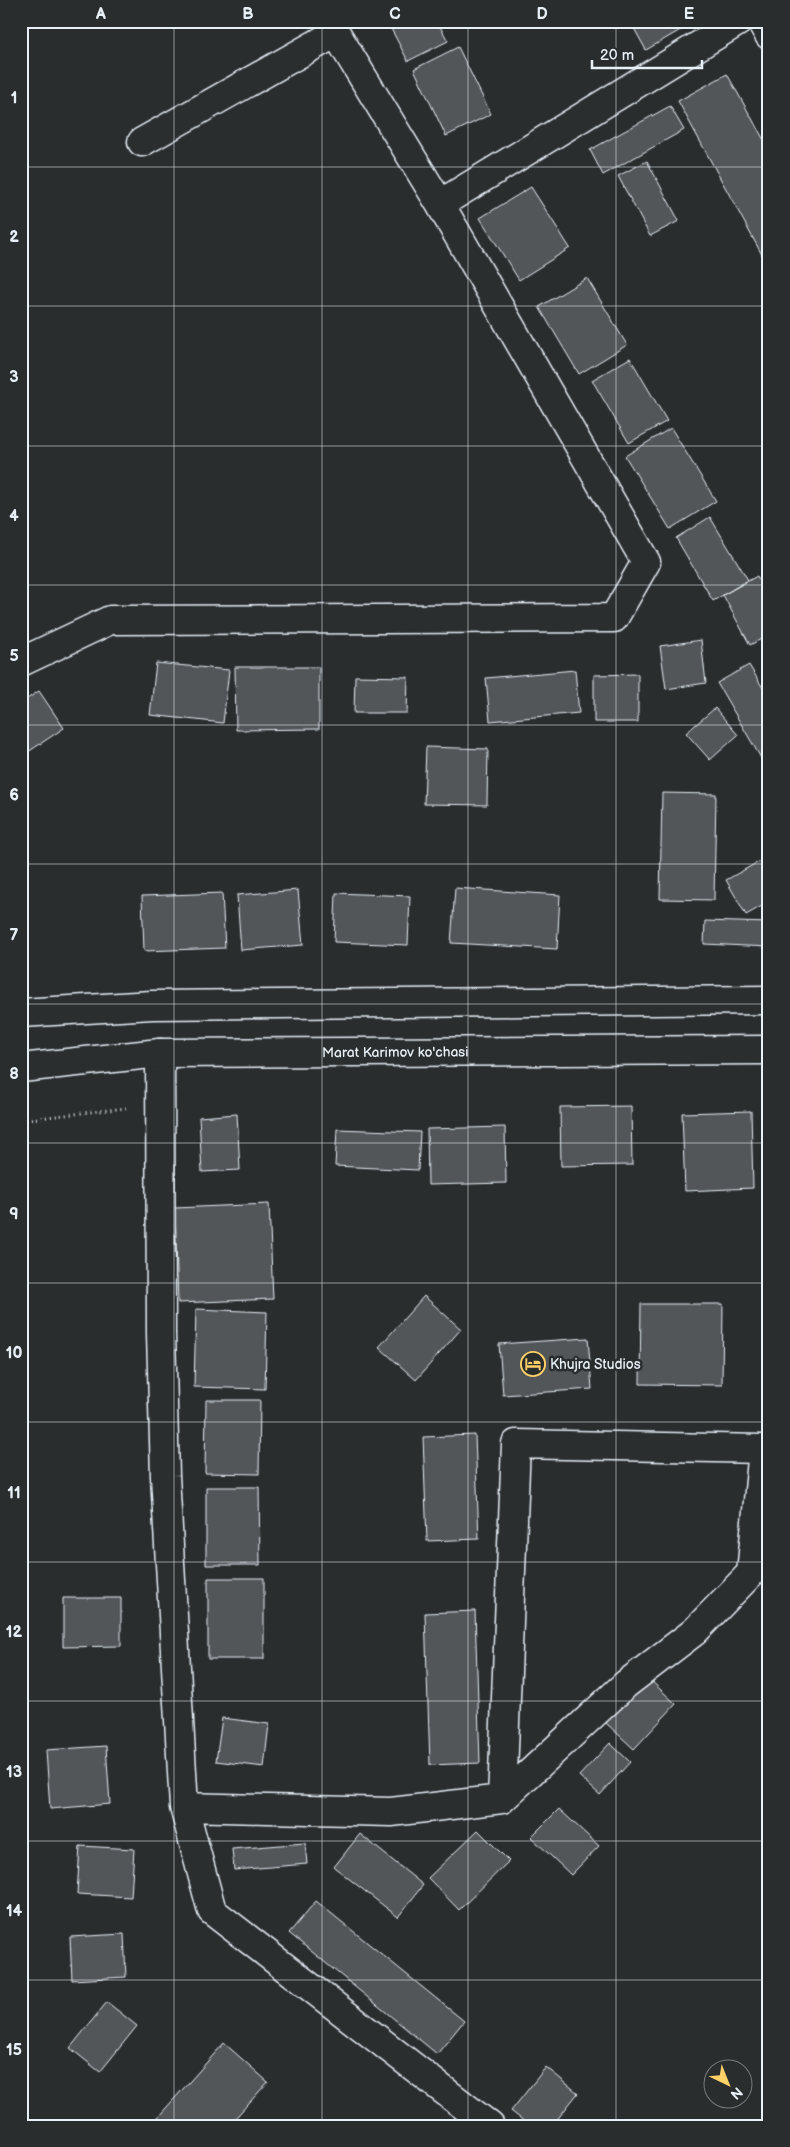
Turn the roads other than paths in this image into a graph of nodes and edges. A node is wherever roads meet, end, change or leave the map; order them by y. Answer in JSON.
{"nodes":[{"id":1,"x":739,"y":21,"type":"edge"},
{"id":2,"x":761,"y":21,"type":"edge"},
{"id":3,"x":769,"y":35,"type":"edge"},
{"id":4,"x":142,"y":142,"type":"dead end"},
{"id":5,"x":440,"y":204,"type":"junction"},
{"id":6,"x":21,"y":662,"type":"edge"},
{"id":7,"x":769,"y":1000,"type":"edge"},
{"id":8,"x":21,"y":1014,"type":"edge"},
{"id":9,"x":769,"y":1050,"type":"edge"},
{"id":10,"x":160,"y":1053,"type":"junction"},
{"id":11,"x":21,"y":1068,"type":"edge"},
{"id":12,"x":502,"y":1798,"type":"junction"},
{"id":13,"x":184,"y":1806,"type":"junction"},
{"id":14,"x":490,"y":2126,"type":"edge"}],
"edges":[{"from":1,"to":5,"type":"main road"},
{"from":2,"to":3,"type":"main road"},
{"from":4,"to":5,"type":"main road"},
{"from":5,"to":6,"type":"main road"},
{"from":7,"to":8,"type":"main road"},
{"from":9,"to":10,"type":"main road","name":"Marat Karimov ko'chasi"},
{"from":10,"to":11,"type":"main road","name":"Marat Karimov ko'chasi"},
{"from":10,"to":13,"type":"main road"},
{"from":12,"to":12,"type":"main road"},
{"from":12,"to":13,"type":"main road"},
{"from":13,"to":14,"type":"main road"}]}
